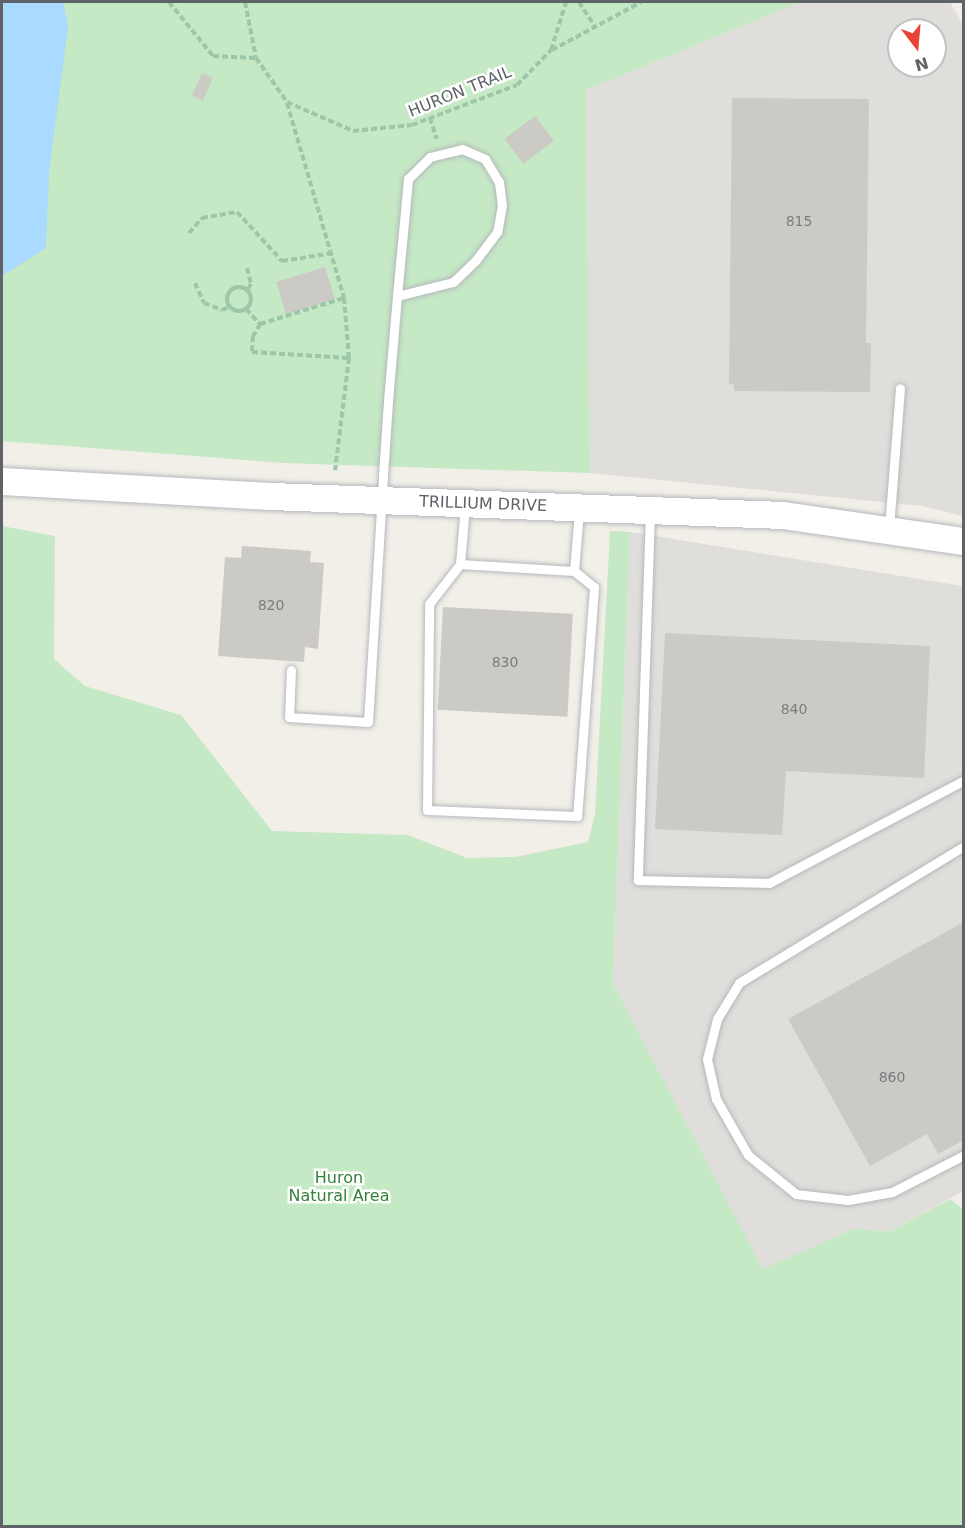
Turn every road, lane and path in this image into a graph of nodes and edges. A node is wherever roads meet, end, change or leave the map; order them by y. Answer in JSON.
{"nodes":[{"id":1,"x":169,"y":2,"type":"edge"},
{"id":2,"x":245,"y":2,"type":"edge"},
{"id":3,"x":566,"y":2,"type":"edge"},
{"id":4,"x":579,"y":2,"type":"edge"},
{"id":5,"x":641,"y":2,"type":"edge"},
{"id":6,"x":596,"y":28,"type":"junction"},
{"id":7,"x":552,"y":50,"type":"junction"},
{"id":8,"x":256,"y":58,"type":"junction"},
{"id":9,"x":287,"y":102,"type":"junction"},
{"id":10,"x":189,"y":233,"type":"dead end"},
{"id":11,"x":333,"y":253,"type":"junction"},
{"id":12,"x":247,"y":268,"type":"dead end"},
{"id":13,"x":195,"y":283,"type":"dead end"},
{"id":14,"x":247,"y":291,"type":"junction"},
{"id":15,"x":397,"y":296,"type":"junction"},
{"id":16,"x":344,"y":298,"type":"junction"},
{"id":17,"x":229,"y":307,"type":"junction"},
{"id":18,"x":246,"y":309,"type":"junction"},
{"id":19,"x":260,"y":324,"type":"junction"},
{"id":20,"x":349,"y":358,"type":"junction"},
{"id":21,"x":900,"y":388,"type":"dead end"},
{"id":22,"x":335,"y":470,"type":"dead end"},
{"id":23,"x":2,"y":481,"type":"edge"},
{"id":24,"x":381,"y":500,"type":"junction"},
{"id":25,"x":465,"y":503,"type":"junction"},
{"id":26,"x":579,"y":507,"type":"junction"},
{"id":27,"x":650,"y":510,"type":"junction"},
{"id":28,"x":889,"y":528,"type":"junction"},
{"id":29,"x":963,"y":541,"type":"edge"},
{"id":30,"x":460,"y":564,"type":"junction"},
{"id":31,"x":574,"y":571,"type":"junction"},
{"id":32,"x":291,"y":670,"type":"dead end"},
{"id":33,"x":963,"y":780,"type":"edge"},
{"id":34,"x":963,"y":846,"type":"edge"},
{"id":35,"x":963,"y":1155,"type":"edge"}],
"edges":[{"from":1,"to":8,"type":"path"},
{"from":2,"to":8,"type":"path"},
{"from":3,"to":7,"type":"path","name":"HURON TRAIL"},
{"from":4,"to":6,"type":"path"},
{"from":5,"to":6,"type":"path"},
{"from":6,"to":7,"type":"path"},
{"from":7,"to":9,"type":"path","name":"HURON TRAIL"},
{"from":8,"to":9,"type":"path"},
{"from":9,"to":11,"type":"path"},
{"from":10,"to":11,"type":"path"},
{"from":11,"to":16,"type":"path"},
{"from":12,"to":14,"type":"path"},
{"from":13,"to":17,"type":"path"},
{"from":14,"to":17,"type":"path"},
{"from":14,"to":18,"type":"path"},
{"from":15,"to":15,"type":"lane"},
{"from":15,"to":24,"type":"lane"},
{"from":16,"to":19,"type":"path"},
{"from":16,"to":20,"type":"path"},
{"from":17,"to":18,"type":"path"},
{"from":18,"to":19,"type":"path"},
{"from":19,"to":20,"type":"path"},
{"from":20,"to":22,"type":"path"},
{"from":21,"to":28,"type":"lane"},
{"from":23,"to":24,"type":"street","name":"TRILLIUM DRIVE"},
{"from":24,"to":25,"type":"street","name":"TRILLIUM DRIVE"},
{"from":24,"to":32,"type":"lane"},
{"from":25,"to":26,"type":"street","name":"TRILLIUM DRIVE"},
{"from":25,"to":30,"type":"lane"},
{"from":26,"to":27,"type":"street","name":"TRILLIUM DRIVE"},
{"from":26,"to":31,"type":"lane"},
{"from":27,"to":28,"type":"street","name":"TRILLIUM DRIVE"},
{"from":27,"to":33,"type":"lane"},
{"from":28,"to":29,"type":"street","name":"TRILLIUM DRIVE"},
{"from":30,"to":31,"type":"lane"},
{"from":30,"to":31,"type":"lane"},
{"from":34,"to":35,"type":"lane"}]}
